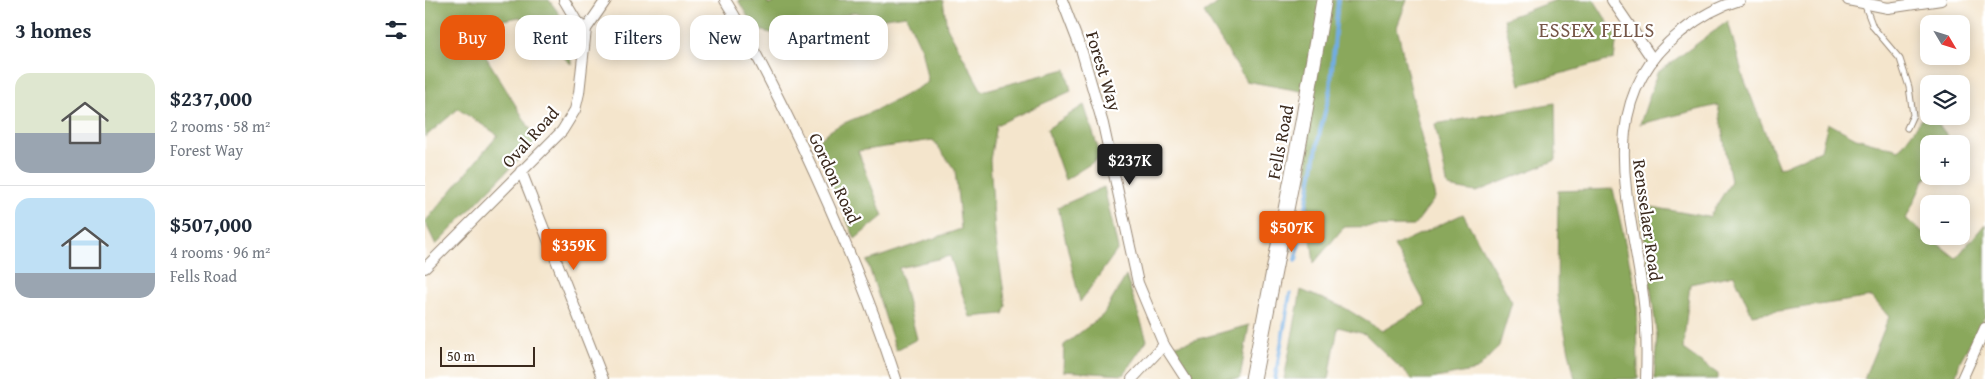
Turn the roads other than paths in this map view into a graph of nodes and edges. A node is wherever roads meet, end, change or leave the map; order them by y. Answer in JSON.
{"nodes":[{"id":1,"x":564,"y":0,"type":"edge"},
{"id":2,"x":606,"y":0,"type":"edge"},
{"id":3,"x":725,"y":0,"type":"edge"},
{"id":4,"x":1062,"y":0,"type":"edge"},
{"id":5,"x":1324,"y":0,"type":"edge"},
{"id":6,"x":1612,"y":0,"type":"edge"},
{"id":7,"x":1740,"y":0,"type":"edge"},
{"id":8,"x":1848,"y":0,"type":"edge"},
{"id":9,"x":1941,"y":0,"type":"edge"},
{"id":10,"x":1863,"y":3,"type":"junction"},
{"id":11,"x":573,"y":15,"type":"edge"},
{"id":12,"x":586,"y":29,"type":"edge"},
{"id":13,"x":583,"y":60,"type":"edge"},
{"id":14,"x":1653,"y":60,"type":"junction"},
{"id":15,"x":1907,"y":128,"type":"dead end"},
{"id":16,"x":521,"y":171,"type":"junction"},
{"id":17,"x":425,"y":268,"type":"edge"},
{"id":18,"x":1985,"y":328,"type":"edge"},
{"id":19,"x":1164,"y":345,"type":"junction"},
{"id":20,"x":603,"y":379,"type":"edge"},
{"id":21,"x":896,"y":379,"type":"edge"},
{"id":22,"x":1132,"y":379,"type":"edge"},
{"id":23,"x":1185,"y":379,"type":"edge"},
{"id":24,"x":1253,"y":379,"type":"edge"},
{"id":25,"x":1646,"y":379,"type":"edge"},
{"id":26,"x":1962,"y":379,"type":"edge"}],
"edges":[{"from":1,"to":11,"type":"street"},
{"from":2,"to":12,"type":"street","name":"Oval Road"},
{"from":3,"to":21,"type":"street","name":"Gordon Road"},
{"from":4,"to":19,"type":"street","name":"Forest Way"},
{"from":5,"to":24,"type":"street","name":"Fells Road"},
{"from":6,"to":14,"type":"street"},
{"from":7,"to":14,"type":"street","name":"Rensselaer Road"},
{"from":8,"to":10,"type":"street"},
{"from":9,"to":10,"type":"street"},
{"from":10,"to":15,"type":"lane"},
{"from":13,"to":16,"type":"street","name":"Oval Road"},
{"from":14,"to":25,"type":"street","name":"Rensselaer Road"},
{"from":16,"to":17,"type":"street","name":"Oval Road"},
{"from":16,"to":20,"type":"street"},
{"from":18,"to":26,"type":"street"},
{"from":19,"to":22,"type":"street"},
{"from":19,"to":23,"type":"street","name":"Forest Way"}]}
